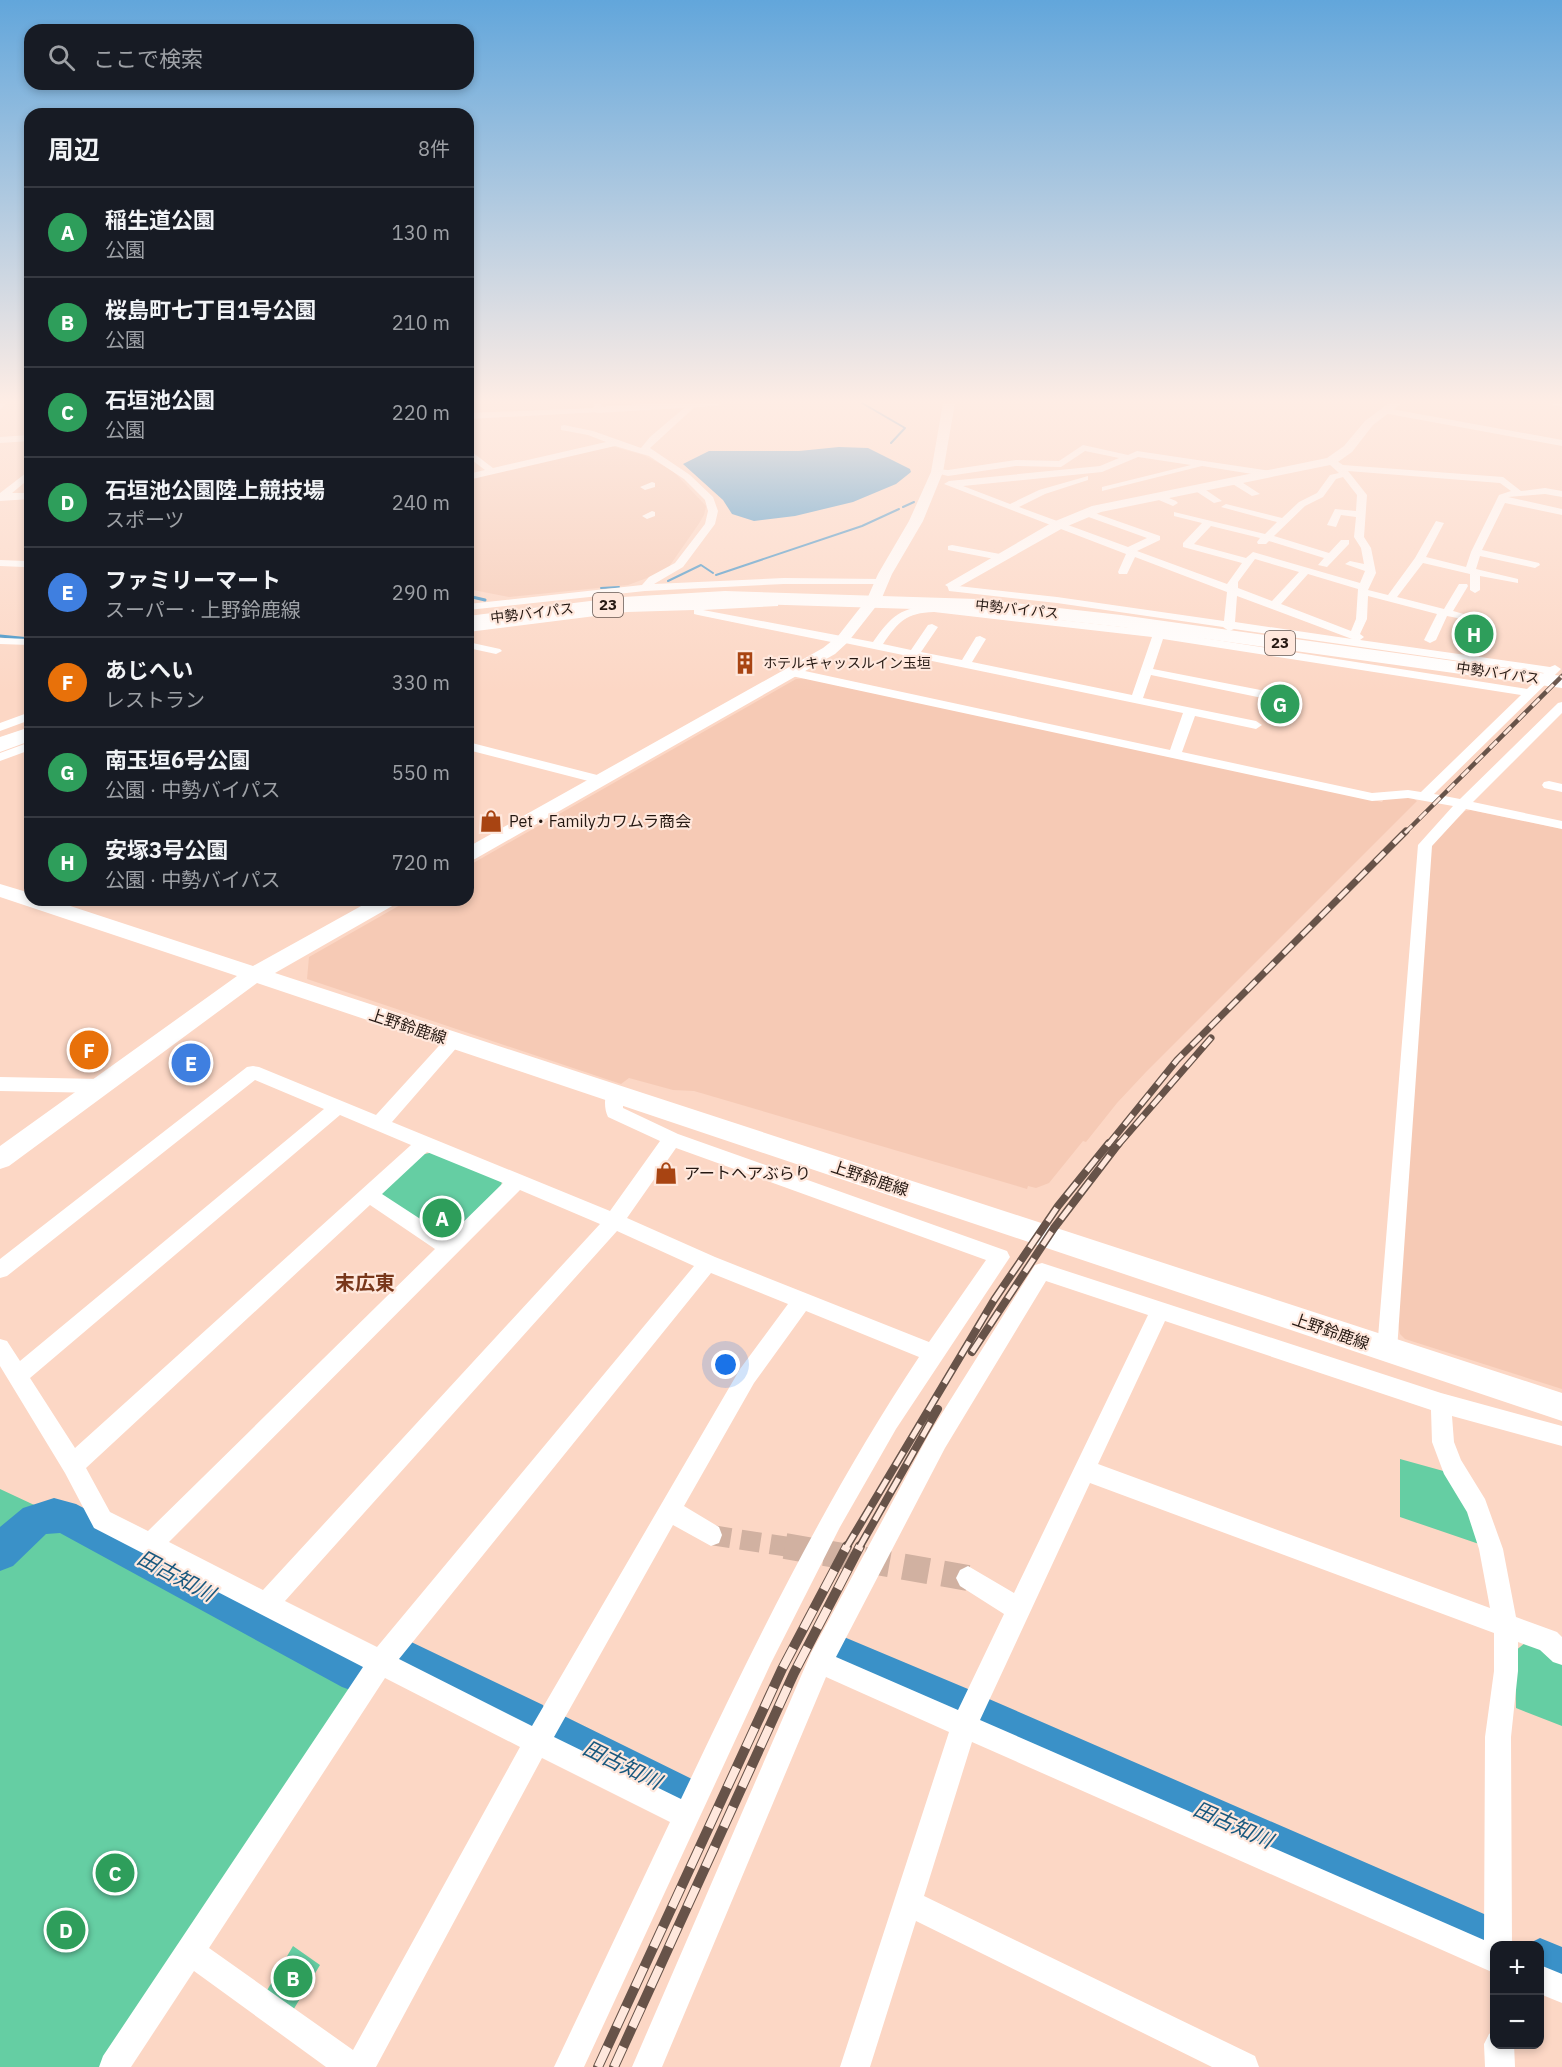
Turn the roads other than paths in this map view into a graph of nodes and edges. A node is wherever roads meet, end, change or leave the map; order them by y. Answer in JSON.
{"nodes":[{"id":1,"x":710,"y":499,"type":"edge"},
{"id":2,"x":925,"y":499,"type":"edge"},
{"id":3,"x":991,"y":499,"type":"edge"},
{"id":4,"x":1027,"y":499,"type":"edge"},
{"id":5,"x":1125,"y":499,"type":"edge"},
{"id":6,"x":1137,"y":499,"type":"edge"},
{"id":7,"x":1165,"y":499,"type":"edge"},
{"id":8,"x":1214,"y":499,"type":"edge"},
{"id":9,"x":1311,"y":499,"type":"edge"},
{"id":10,"x":1362,"y":499,"type":"edge"},
{"id":11,"x":1502,"y":500,"type":"joint"},
{"id":12,"x":1128,"y":501,"type":"junction"},
{"id":13,"x":1173,"y":503,"type":"dead end"},
{"id":14,"x":1011,"y":507,"type":"junction"},
{"id":15,"x":1562,"y":512,"type":"edge"},
{"id":16,"x":1086,"y":513,"type":"junction"},
{"id":17,"x":1177,"y":514,"type":"dead end"},
{"id":18,"x":1360,"y":515,"type":"junction"},
{"id":19,"x":1284,"y":521,"type":"junction"},
{"id":20,"x":1209,"y":522,"type":"junction"},
{"id":21,"x":1439,"y":523,"type":"dead end"},
{"id":22,"x":1058,"y":525,"type":"junction"},
{"id":23,"x":1332,"y":525,"type":"dead end"},
{"id":24,"x":1266,"y":537,"type":"junction"},
{"id":25,"x":1345,"y":543,"type":"dead end"},
{"id":26,"x":952,"y":548,"type":"dead end"},
{"id":27,"x":1130,"y":552,"type":"junction"},
{"id":28,"x":1476,"y":552,"type":"junction"},
{"id":29,"x":1000,"y":556,"type":"junction"},
{"id":30,"x":1330,"y":557,"type":"junction"},
{"id":31,"x":1251,"y":559,"type":"junction"},
{"id":32,"x":1420,"y":559,"type":"junction"},
{"id":33,"x":0,"y":563,"type":"edge"},
{"id":34,"x":24,"y":563,"type":"edge"},
{"id":35,"x":1350,"y":564,"type":"dead end"},
{"id":36,"x":1535,"y":565,"type":"dead end"},
{"id":37,"x":1370,"y":569,"type":"junction"},
{"id":38,"x":1472,"y":571,"type":"junction"},
{"id":39,"x":1123,"y":572,"type":"dead end"},
{"id":40,"x":1310,"y":573,"type":"junction"},
{"id":41,"x":1514,"y":581,"type":"dead end"},
{"id":42,"x":882,"y":582,"type":"junction"},
{"id":43,"x":703,"y":585,"type":"junction"},
{"id":44,"x":1463,"y":586,"type":"dead end"},
{"id":45,"x":645,"y":588,"type":"junction"},
{"id":46,"x":1231,"y":590,"type":"junction"},
{"id":47,"x":1362,"y":590,"type":"junction"},
{"id":48,"x":1475,"y":590,"type":"dead end"},
{"id":49,"x":994,"y":593,"type":"junction"},
{"id":50,"x":952,"y":594,"type":"junction"},
{"id":51,"x":748,"y":597,"type":"junction"},
{"id":52,"x":474,"y":599,"type":"edge"},
{"id":53,"x":1390,"y":599,"type":"junction"},
{"id":54,"x":871,"y":603,"type":"junction"},
{"id":55,"x":487,"y":605,"type":"junction"},
{"id":56,"x":1274,"y":605,"type":"junction"},
{"id":57,"x":474,"y":606,"type":"edge"},
{"id":58,"x":684,"y":606,"type":"junction"},
{"id":59,"x":1445,"y":613,"type":"junction"},
{"id":60,"x":1474,"y":620,"type":"dead end"},
{"id":61,"x":474,"y":621,"type":"edge"},
{"id":62,"x":1229,"y":626,"type":"junction"},
{"id":63,"x":932,"y":627,"type":"dead end"},
{"id":64,"x":474,"y":628,"type":"edge"},
{"id":65,"x":1159,"y":634,"type":"junction"},
{"id":66,"x":1354,"y":635,"type":"junction"},
{"id":67,"x":980,"y":639,"type":"dead end"},
{"id":68,"x":842,"y":640,"type":"junction"},
{"id":69,"x":1430,"y":640,"type":"dead end"},
{"id":70,"x":0,"y":641,"type":"edge"},
{"id":71,"x":24,"y":642,"type":"edge"},
{"id":72,"x":1366,"y":643,"type":"junction"},
{"id":73,"x":474,"y":646,"type":"edge"},
{"id":74,"x":876,"y":646,"type":"junction"},
{"id":75,"x":496,"y":651,"type":"dead end"},
{"id":76,"x":914,"y":654,"type":"junction"},
{"id":77,"x":965,"y":665,"type":"junction"},
{"id":78,"x":1147,"y":671,"type":"junction"},
{"id":79,"x":791,"y":672,"type":"junction"},
{"id":80,"x":1559,"y":672,"type":"edge"},
{"id":81,"x":1531,"y":686,"type":"junction"},
{"id":82,"x":1136,"y":700,"type":"junction"},
{"id":83,"x":1296,"y":700,"type":"dead end"},
{"id":84,"x":1562,"y":706,"type":"edge"},
{"id":85,"x":1190,"y":711,"type":"junction"},
{"id":86,"x":24,"y":718,"type":"edge"},
{"id":87,"x":1256,"y":725,"type":"dead end"},
{"id":88,"x":0,"y":727,"type":"edge"},
{"id":89,"x":24,"y":737,"type":"edge"},
{"id":90,"x":0,"y":745,"type":"edge"},
{"id":91,"x":24,"y":748,"type":"edge"},
{"id":92,"x":474,"y":748,"type":"edge"},
{"id":93,"x":1175,"y":755,"type":"junction"},
{"id":94,"x":0,"y":757,"type":"edge"},
{"id":95,"x":600,"y":780,"type":"junction"},
{"id":96,"x":1424,"y":796,"type":"junction"},
{"id":97,"x":1462,"y":804,"type":"junction"},
{"id":98,"x":1562,"y":825,"type":"edge"},
{"id":99,"x":474,"y":852,"type":"edge"},
{"id":100,"x":0,"y":890,"type":"edge"},
{"id":101,"x":24,"y":898,"type":"edge"},
{"id":102,"x":48,"y":906,"type":"edge"},
{"id":103,"x":376,"y":906,"type":"edge"},
{"id":104,"x":254,"y":975,"type":"junction"},
{"id":105,"x":453,"y":1041,"type":"junction"},
{"id":106,"x":0,"y":1084,"type":"edge"},
{"id":107,"x":102,"y":1086,"type":"junction"},
{"id":108,"x":614,"y":1094,"type":"junction"},
{"id":109,"x":338,"y":1107,"type":"junction"},
{"id":110,"x":380,"y":1123,"type":"junction"},
{"id":111,"x":672,"y":1139,"type":"junction"},
{"id":112,"x":425,"y":1143,"type":"junction"},
{"id":113,"x":0,"y":1159,"type":"edge"},
{"id":114,"x":517,"y":1181,"type":"junction"},
{"id":115,"x":369,"y":1194,"type":"junction"},
{"id":116,"x":614,"y":1221,"type":"junction"},
{"id":117,"x":449,"y":1248,"type":"junction"},
{"id":118,"x":708,"y":1263,"type":"junction"},
{"id":119,"x":0,"y":1270,"type":"edge"},
{"id":120,"x":803,"y":1300,"type":"junction"},
{"id":121,"x":1159,"y":1312,"type":"junction"},
{"id":122,"x":0,"y":1348,"type":"edge"},
{"id":123,"x":1387,"y":1350,"type":"junction"},
{"id":124,"x":933,"y":1353,"type":"junction"},
{"id":125,"x":17,"y":1376,"type":"junction"},
{"id":126,"x":1441,"y":1403,"type":"junction"},
{"id":127,"x":1562,"y":1407,"type":"edge"},
{"id":128,"x":1562,"y":1436,"type":"edge"},
{"id":129,"x":73,"y":1464,"type":"junction"},
{"id":130,"x":1084,"y":1470,"type":"junction"},
{"id":131,"x":669,"y":1510,"type":"junction"},
{"id":132,"x":711,"y":1535,"type":"tunnel mouth"},
{"id":133,"x":151,"y":1544,"type":"junction"},
{"id":134,"x":968,"y":1578,"type":"tunnel mouth"},
{"id":135,"x":267,"y":1603,"type":"junction"},
{"id":136,"x":1019,"y":1609,"type":"junction"},
{"id":137,"x":1506,"y":1627,"type":"junction"},
{"id":138,"x":1562,"y":1653,"type":"edge"},
{"id":139,"x":381,"y":1662,"type":"junction"},
{"id":140,"x":820,"y":1662,"type":"junction"},
{"id":141,"x":964,"y":1726,"type":"junction"},
{"id":142,"x":537,"y":1742,"type":"junction"},
{"id":143,"x":687,"y":1816,"type":"junction"},
{"id":144,"x":907,"y":1902,"type":"junction"},
{"id":145,"x":1498,"y":1941,"type":"edge"},
{"id":146,"x":190,"y":1951,"type":"junction"},
{"id":147,"x":1490,"y":1957,"type":"edge"},
{"id":148,"x":1544,"y":1981,"type":"edge"},
{"id":149,"x":1562,"y":1989,"type":"edge"},
{"id":150,"x":1499,"y":2049,"type":"edge"},
{"id":151,"x":114,"y":2067,"type":"edge"},
{"id":152,"x":351,"y":2067,"type":"edge"},
{"id":153,"x":360,"y":2067,"type":"edge"},
{"id":154,"x":569,"y":2067,"type":"edge"},
{"id":155,"x":646,"y":2067,"type":"edge"},
{"id":156,"x":855,"y":2067,"type":"edge"},
{"id":157,"x":1244,"y":2067,"type":"edge"},
{"id":158,"x":1500,"y":2067,"type":"edge"}],
"edges":[{"from":1,"to":45,"type":"street"},
{"from":2,"to":42,"type":"main road"},
{"from":3,"to":14,"type":"street"},
{"from":4,"to":14,"type":"street"},
{"from":5,"to":12,"type":"street"},
{"from":6,"to":12,"type":"main road"},
{"from":7,"to":13,"type":"street"},
{"from":8,"to":19,"type":"street"},
{"from":9,"to":19,"type":"street"},
{"from":10,"to":18,"type":"street"},
{"from":11,"to":15,"type":"street"},
{"from":11,"to":28,"type":"street"},
{"from":12,"to":16,"type":"main road"},
{"from":14,"to":22,"type":"street"},
{"from":16,"to":22,"type":"main road"},
{"from":16,"to":27,"type":"street"},
{"from":17,"to":20,"type":"street"},
{"from":18,"to":23,"type":"street"},
{"from":18,"to":37,"type":"street"},
{"from":19,"to":24,"type":"street"},
{"from":20,"to":24,"type":"street"},
{"from":20,"to":31,"type":"street"},
{"from":21,"to":32,"type":"street"},
{"from":22,"to":27,"type":"street"},
{"from":22,"to":29,"type":"main road"},
{"from":24,"to":30,"type":"street"},
{"from":24,"to":31,"type":"street"},
{"from":25,"to":30,"type":"street"},
{"from":26,"to":29,"type":"street"},
{"from":27,"to":39,"type":"street"},
{"from":27,"to":46,"type":"street"},
{"from":28,"to":36,"type":"street"},
{"from":28,"to":38,"type":"street"},
{"from":29,"to":50,"type":"main road"},
{"from":30,"to":40,"type":"street"},
{"from":31,"to":40,"type":"street"},
{"from":31,"to":46,"type":"street"},
{"from":32,"to":38,"type":"street"},
{"from":32,"to":53,"type":"street"},
{"from":33,"to":34,"type":"street"},
{"from":35,"to":37,"type":"street"},
{"from":37,"to":47,"type":"street"},
{"from":38,"to":41,"type":"street"},
{"from":38,"to":48,"type":"street"},
{"from":40,"to":47,"type":"street"},
{"from":40,"to":56,"type":"street"},
{"from":42,"to":43,"type":"street"},
{"from":42,"to":54,"type":"main road"},
{"from":43,"to":45,"type":"street"},
{"from":43,"to":51,"type":"street"},
{"from":44,"to":59,"type":"street"},
{"from":45,"to":55,"type":"street"},
{"from":46,"to":56,"type":"street"},
{"from":46,"to":62,"type":"street"},
{"from":47,"to":53,"type":"street"},
{"from":47,"to":66,"type":"street"},
{"from":49,"to":50,"type":"street"},
{"from":49,"to":50,"type":"street"},
{"from":49,"to":62,"type":"street"},
{"from":50,"to":54,"type":"highway","name":"中勢バイパス","number":"23"},
{"from":50,"to":81,"type":"highway","name":"中勢バイパス","number":"23"},
{"from":51,"to":54,"type":"highway","name":"中勢バイパス","number":"23"},
{"from":51,"to":61,"type":"highway","name":"中勢バイパス","number":"23"},
{"from":52,"to":55,"type":"street"},
{"from":53,"to":59,"type":"street"},
{"from":54,"to":58,"type":"street"},
{"from":54,"to":68,"type":"main road"},
{"from":55,"to":57,"type":"street"},
{"from":56,"to":66,"type":"street"},
{"from":58,"to":64,"type":"street"},
{"from":58,"to":68,"type":"street"},
{"from":59,"to":60,"type":"street"},
{"from":59,"to":69,"type":"street"},
{"from":62,"to":72,"type":"street"},
{"from":63,"to":76,"type":"street"},
{"from":65,"to":74,"type":"street"},
{"from":65,"to":78,"type":"street"},
{"from":65,"to":81,"type":"street"},
{"from":66,"to":72,"type":"street"},
{"from":67,"to":77,"type":"street"},
{"from":68,"to":74,"type":"street"},
{"from":68,"to":79,"type":"main road"},
{"from":70,"to":71,"type":"street"},
{"from":72,"to":80,"type":"street"},
{"from":73,"to":75,"type":"street"},
{"from":74,"to":76,"type":"street"},
{"from":76,"to":77,"type":"street"},
{"from":77,"to":82,"type":"street"},
{"from":78,"to":82,"type":"street"},
{"from":78,"to":83,"type":"street"},
{"from":79,"to":93,"type":"street"},
{"from":79,"to":95,"type":"main road"},
{"from":80,"to":81,"type":"highway","name":"中勢バイパス","number":"23"},
{"from":81,"to":96,"type":"street"},
{"from":82,"to":85,"type":"street"},
{"from":84,"to":97,"type":"street"},
{"from":85,"to":87,"type":"street"},
{"from":85,"to":93,"type":"street"},
{"from":86,"to":88,"type":"street"},
{"from":89,"to":90,"type":"highway"},
{"from":91,"to":94,"type":"street"},
{"from":92,"to":95,"type":"street"},
{"from":93,"to":96,"type":"street"},
{"from":95,"to":99,"type":"main road"},
{"from":96,"to":97,"type":"street"},
{"from":97,"to":98,"type":"street"},
{"from":97,"to":123,"type":"street"},
{"from":100,"to":101,"type":"main road","name":"上野鈴鹿線"},
{"from":102,"to":104,"type":"main road","name":"上野鈴鹿線"},
{"from":103,"to":104,"type":"main road"},
{"from":104,"to":105,"type":"main road","name":"上野鈴鹿線"},
{"from":104,"to":107,"type":"main road"},
{"from":105,"to":108,"type":"main road","name":"上野鈴鹿線"},
{"from":105,"to":110,"type":"street"},
{"from":106,"to":107,"type":"street"},
{"from":107,"to":113,"type":"main road"},
{"from":108,"to":111,"type":"street"},
{"from":108,"to":123,"type":"main road","name":"上野鈴鹿線"},
{"from":109,"to":110,"type":"street"},
{"from":109,"to":119,"type":"street"},
{"from":109,"to":125,"type":"street"},
{"from":110,"to":112,"type":"street"},
{"from":111,"to":116,"type":"street"},
{"from":111,"to":124,"type":"street"},
{"from":112,"to":114,"type":"street"},
{"from":112,"to":115,"type":"street"},
{"from":114,"to":116,"type":"street"},
{"from":114,"to":117,"type":"street"},
{"from":115,"to":117,"type":"street"},
{"from":115,"to":129,"type":"street"},
{"from":116,"to":118,"type":"street"},
{"from":116,"to":135,"type":"street"},
{"from":117,"to":133,"type":"street"},
{"from":118,"to":120,"type":"street"},
{"from":118,"to":139,"type":"street"},
{"from":120,"to":124,"type":"street"},
{"from":120,"to":131,"type":"street"},
{"from":121,"to":126,"type":"street"},
{"from":121,"to":130,"type":"street"},
{"from":121,"to":140,"type":"street"},
{"from":122,"to":125,"type":"street"},
{"from":123,"to":127,"type":"main road","name":"上野鈴鹿線"},
{"from":124,"to":143,"type":"street"},
{"from":125,"to":129,"type":"street"},
{"from":126,"to":128,"type":"street"},
{"from":126,"to":137,"type":"street"},
{"from":129,"to":133,"type":"street"},
{"from":130,"to":136,"type":"street"},
{"from":130,"to":137,"type":"street"},
{"from":131,"to":132,"type":"street"},
{"from":131,"to":142,"type":"street"},
{"from":133,"to":135,"type":"street"},
{"from":134,"to":136,"type":"street"},
{"from":135,"to":139,"type":"street"},
{"from":136,"to":141,"type":"street"},
{"from":137,"to":138,"type":"street"},
{"from":137,"to":145,"type":"street"},
{"from":139,"to":142,"type":"street"},
{"from":139,"to":146,"type":"street"},
{"from":140,"to":141,"type":"street"},
{"from":140,"to":155,"type":"street"},
{"from":141,"to":144,"type":"street"},
{"from":141,"to":147,"type":"street"},
{"from":142,"to":143,"type":"street"},
{"from":142,"to":153,"type":"street"},
{"from":143,"to":154,"type":"street"},
{"from":144,"to":156,"type":"street"},
{"from":144,"to":157,"type":"street"},
{"from":146,"to":151,"type":"street"},
{"from":146,"to":152,"type":"street"},
{"from":148,"to":149,"type":"street"},
{"from":150,"to":158,"type":"street"}]}
